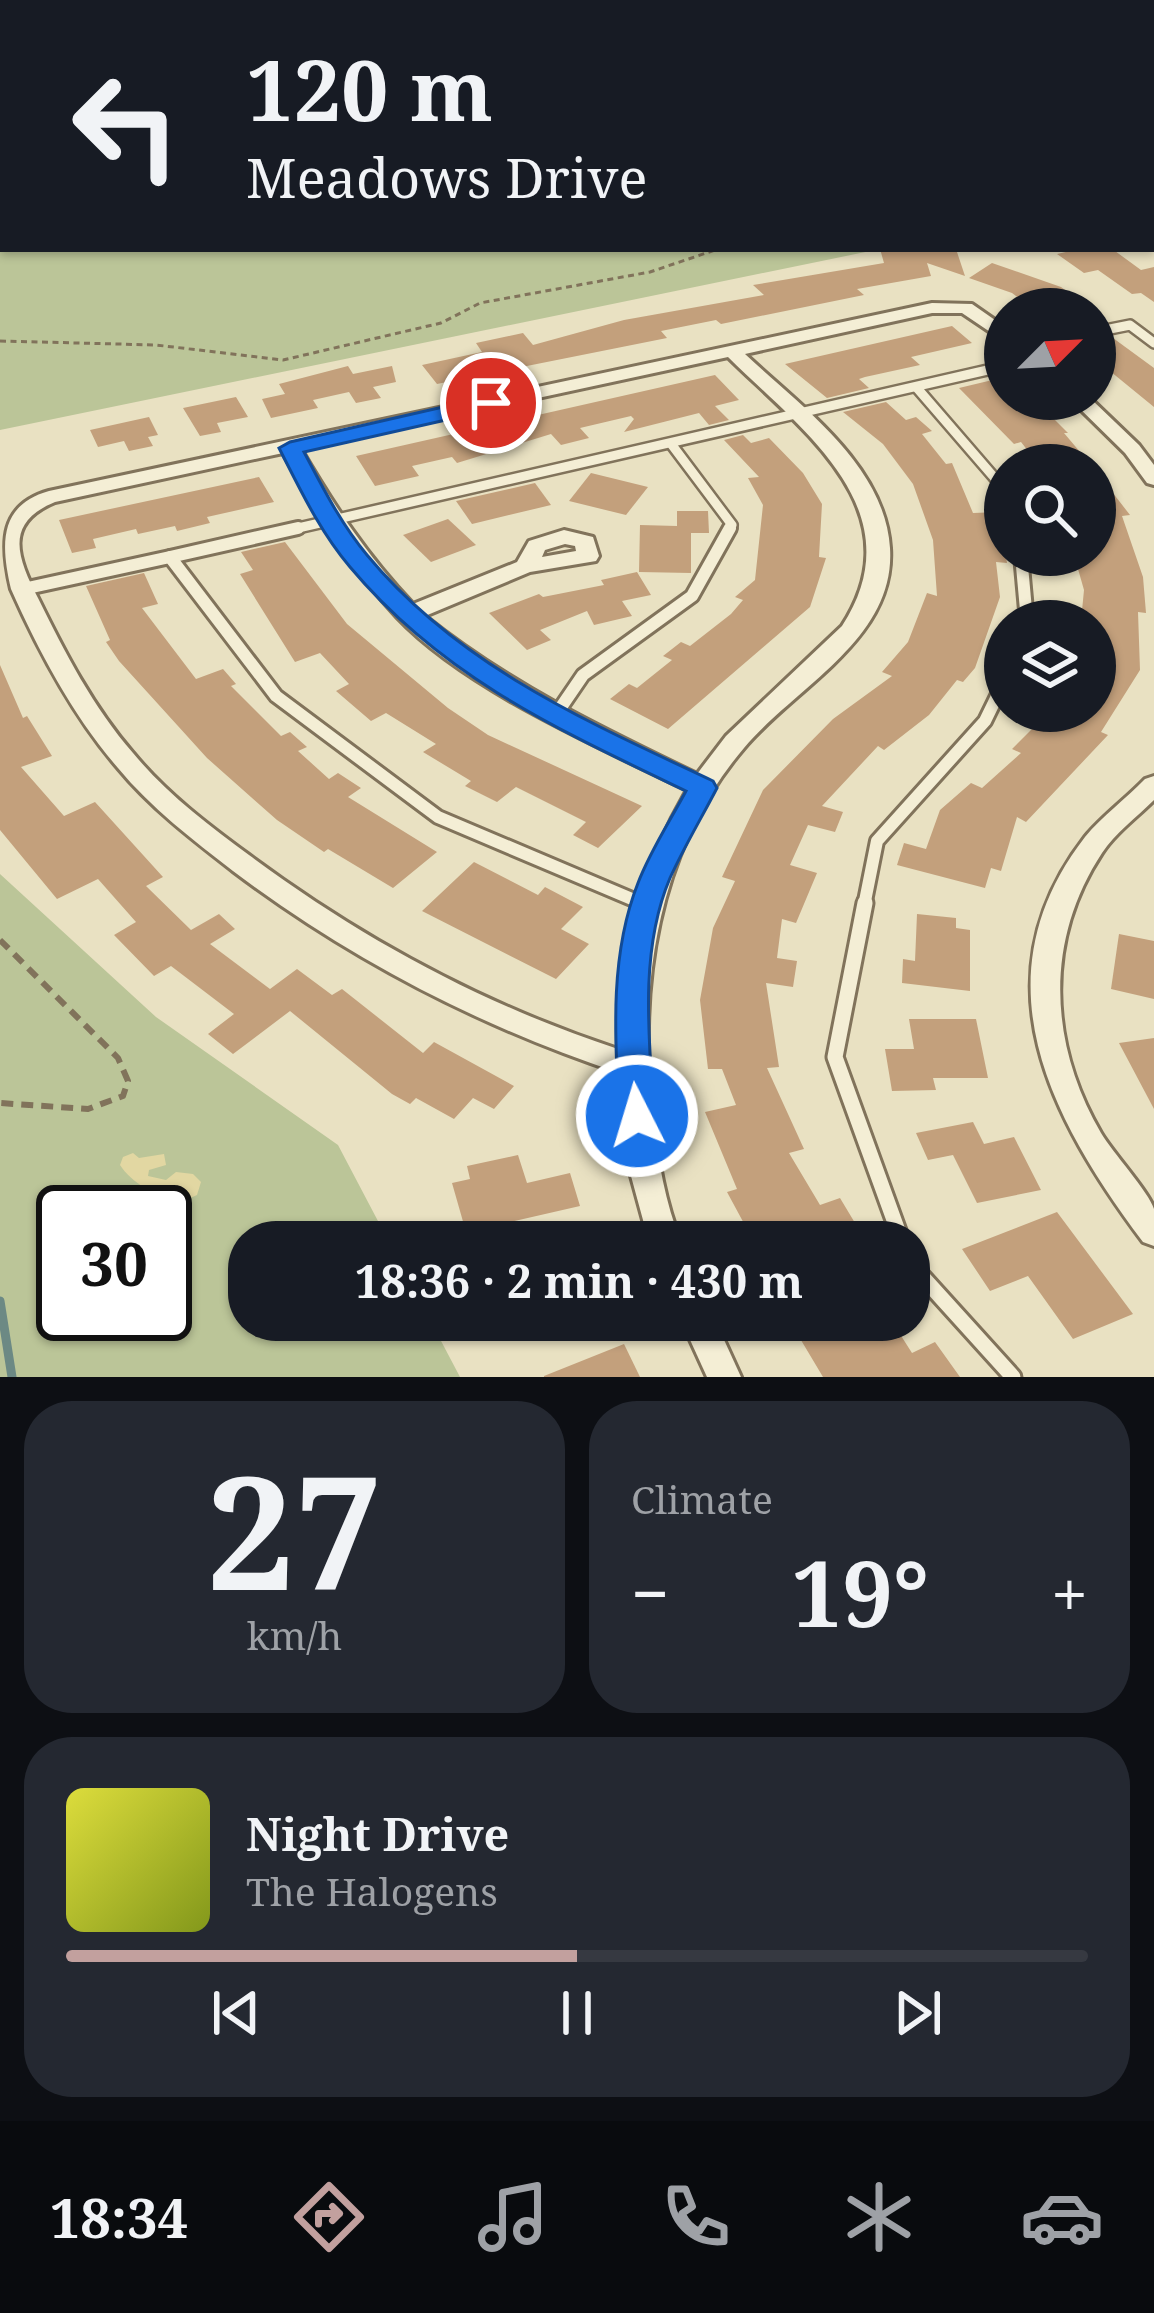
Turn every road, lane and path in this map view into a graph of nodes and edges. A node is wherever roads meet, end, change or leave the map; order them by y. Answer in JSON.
{"nodes":[{"id":1,"x":709,"y":252,"type":"edge"},
{"id":2,"x":984,"y":321,"type":"edge"},
{"id":3,"x":1116,"y":328,"type":"edge"},
{"id":4,"x":0,"y":341,"type":"edge"},
{"id":5,"x":1154,"y":343,"type":"edge"},
{"id":6,"x":733,"y":352,"type":"junction"},
{"id":7,"x":984,"y":371,"type":"edge"},
{"id":8,"x":917,"y":388,"type":"junction"},
{"id":9,"x":797,"y":417,"type":"junction"},
{"id":10,"x":1102,"y":420,"type":"edge"},
{"id":11,"x":672,"y":445,"type":"junction"},
{"id":12,"x":290,"y":448,"type":"junction"},
{"id":13,"x":984,"y":466,"type":"edge"},
{"id":14,"x":1154,"y":479,"type":"edge"},
{"id":15,"x":328,"y":520,"type":"junction"},
{"id":16,"x":170,"y":556,"type":"junction"},
{"id":17,"x":525,"y":566,"type":"dead end"},
{"id":18,"x":23,"y":589,"type":"junction"},
{"id":19,"x":407,"y":614,"type":"junction"},
{"id":20,"x":554,"y":717,"type":"junction"},
{"id":21,"x":984,"y":722,"type":"edge"},
{"id":22,"x":1154,"y":785,"type":"edge"},
{"id":23,"x":703,"y":788,"type":"junction"},
{"id":24,"x":646,"y":905,"type":"junction"},
{"id":25,"x":0,"y":940,"type":"edge"},
{"id":26,"x":631,"y":1065,"type":"junction"},
{"id":27,"x":0,"y":1103,"type":"edge"},
{"id":28,"x":660,"y":1221,"type":"edge"},
{"id":29,"x":894,"y":1221,"type":"edge"},
{"id":30,"x":1154,"y":1232,"type":"edge"},
{"id":31,"x":930,"y":1285,"type":"edge"},
{"id":32,"x":708,"y":1341,"type":"edge"},
{"id":33,"x":724,"y":1377,"type":"edge"},
{"id":34,"x":1013,"y":1377,"type":"edge"}],
"edges":[{"from":1,"to":4,"type":"path"},
{"from":2,"to":6,"type":"street"},
{"from":3,"to":5,"type":"lane"},
{"from":6,"to":9,"type":"street"},
{"from":6,"to":12,"type":"street"},
{"from":7,"to":8,"type":"lane"},
{"from":8,"to":9,"type":"lane"},
{"from":8,"to":13,"type":"lane"},
{"from":9,"to":11,"type":"lane"},
{"from":9,"to":23,"type":"street"},
{"from":10,"to":14,"type":"street"},
{"from":11,"to":15,"type":"lane"},
{"from":11,"to":20,"type":"lane"},
{"from":12,"to":15,"type":"street"},
{"from":12,"to":18,"type":"street"},
{"from":15,"to":16,"type":"lane"},
{"from":15,"to":19,"type":"street"},
{"from":16,"to":18,"type":"lane"},
{"from":16,"to":24,"type":"lane"},
{"from":17,"to":19,"type":"street"},
{"from":18,"to":26,"type":"street"},
{"from":19,"to":20,"type":"street"},
{"from":20,"to":23,"type":"street"},
{"from":21,"to":29,"type":"lane"},
{"from":22,"to":30,"type":"street"},
{"from":23,"to":24,"type":"street"},
{"from":24,"to":26,"type":"street"},
{"from":25,"to":27,"type":"path"},
{"from":26,"to":28,"type":"street"},
{"from":31,"to":34,"type":"lane"},
{"from":32,"to":33,"type":"street"}]}
